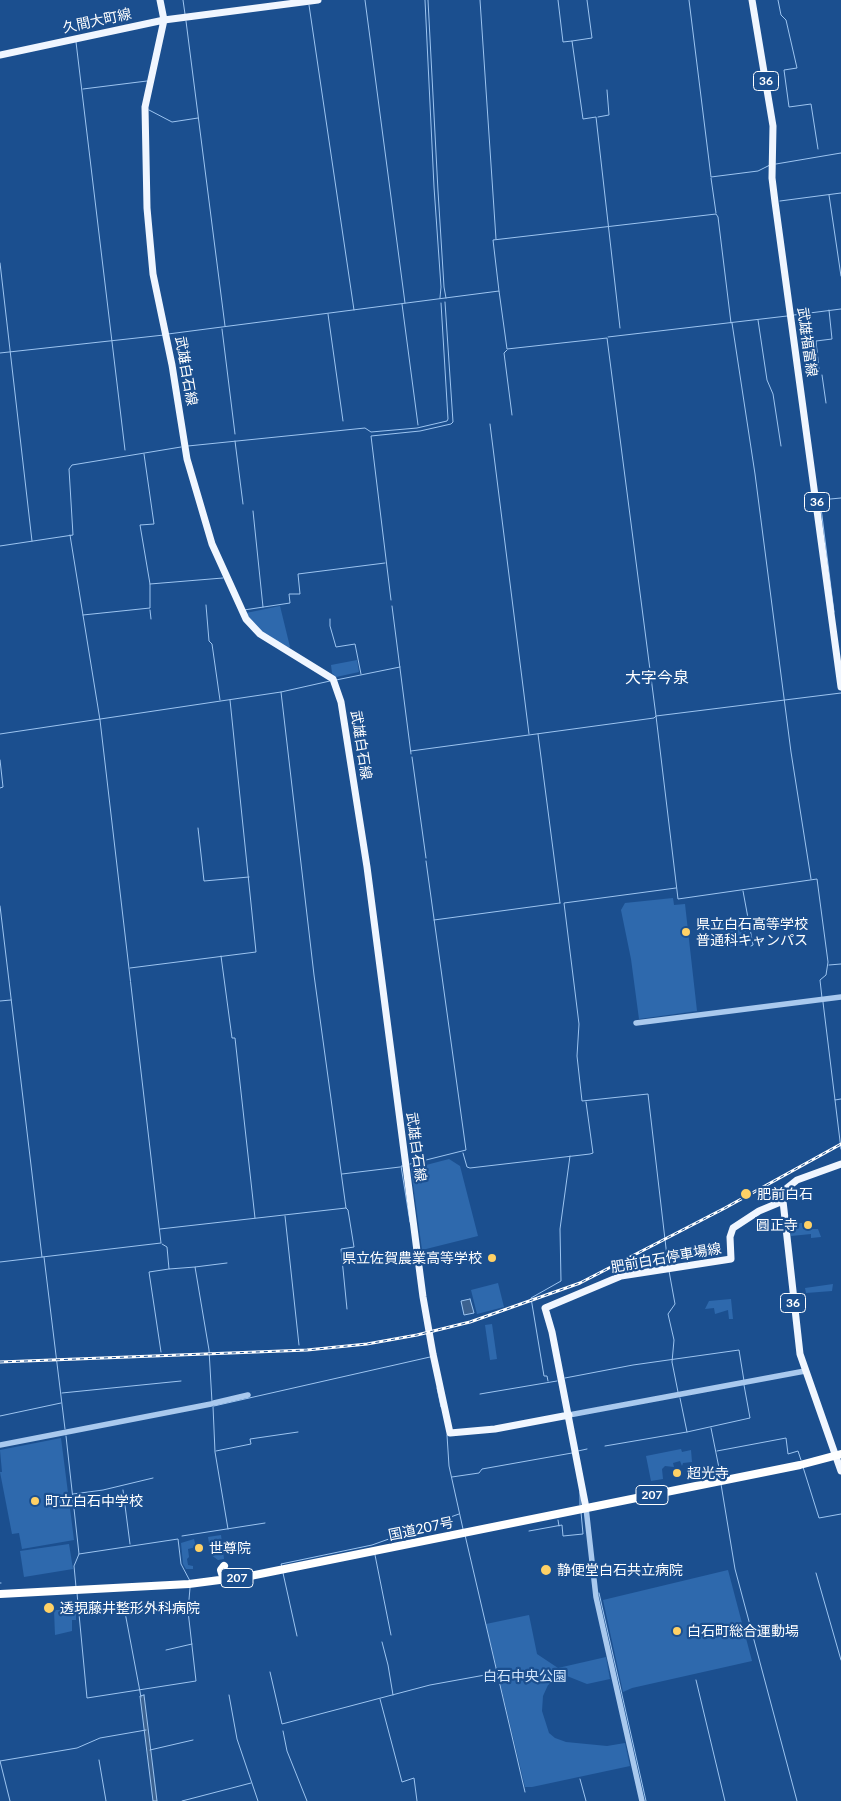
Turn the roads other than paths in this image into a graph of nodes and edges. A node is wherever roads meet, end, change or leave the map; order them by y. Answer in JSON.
{"nodes":[{"id":1,"x":160,"y":0,"type":"edge"},
{"id":2,"x":318,"y":0,"type":"edge"},
{"id":3,"x":752,"y":0,"type":"edge"},
{"id":4,"x":164,"y":20,"type":"junction"},
{"id":5,"x":0,"y":55,"type":"edge"},
{"id":6,"x":841,"y":687,"type":"edge"},
{"id":7,"x":841,"y":997,"type":"edge"},
{"id":8,"x":636,"y":1023,"type":"dead end"},
{"id":9,"x":841,"y":1164,"type":"edge"},
{"id":10,"x":783,"y":1201,"type":"junction"},
{"id":11,"x":805,"y":1370,"type":"junction"},
{"id":12,"x":248,"y":1395,"type":"dead end"},
{"id":13,"x":569,"y":1415,"type":"junction"},
{"id":14,"x":0,"y":1444,"type":"edge"},
{"id":15,"x":839,"y":1455,"type":"edge"},
{"id":16,"x":841,"y":1471,"type":"edge"},
{"id":17,"x":582,"y":1509,"type":"junction"},
{"id":18,"x":224,"y":1566,"type":"dead end"},
{"id":19,"x":224,"y":1580,"type":"junction"},
{"id":20,"x":0,"y":1594,"type":"edge"},
{"id":21,"x":642,"y":1801,"type":"edge"}],
"edges":[{"from":1,"to":4,"type":"main road","name":"武雄白石線"},
{"from":2,"to":4,"type":"main road","name":"久間大町線"},
{"from":3,"to":6,"type":"main road","name":"武雄福富線","number":"36"},
{"from":4,"to":5,"type":"main road","name":"久間大町線"},
{"from":4,"to":13,"type":"main road","name":"武雄白石線"},
{"from":7,"to":8,"type":"street"},
{"from":9,"to":10,"type":"main road"},
{"from":10,"to":11,"type":"main road","number":"36"},
{"from":10,"to":13,"type":"main road","name":"肥前白石停車場線"},
{"from":11,"to":13,"type":"street"},
{"from":11,"to":15,"type":"main road","number":"36"},
{"from":12,"to":14,"type":"street"},
{"from":13,"to":17,"type":"main road","name":"肥前白石停車場線"},
{"from":15,"to":16,"type":"main road","number":"36"},
{"from":15,"to":17,"type":"highway","name":"国道207号","number":"207"},
{"from":17,"to":19,"type":"highway","name":"国道207号","number":"207"},
{"from":17,"to":21,"type":"street"},
{"from":18,"to":19,"type":"highway"},
{"from":19,"to":20,"type":"highway","name":"国道207号","number":"207"}]}
